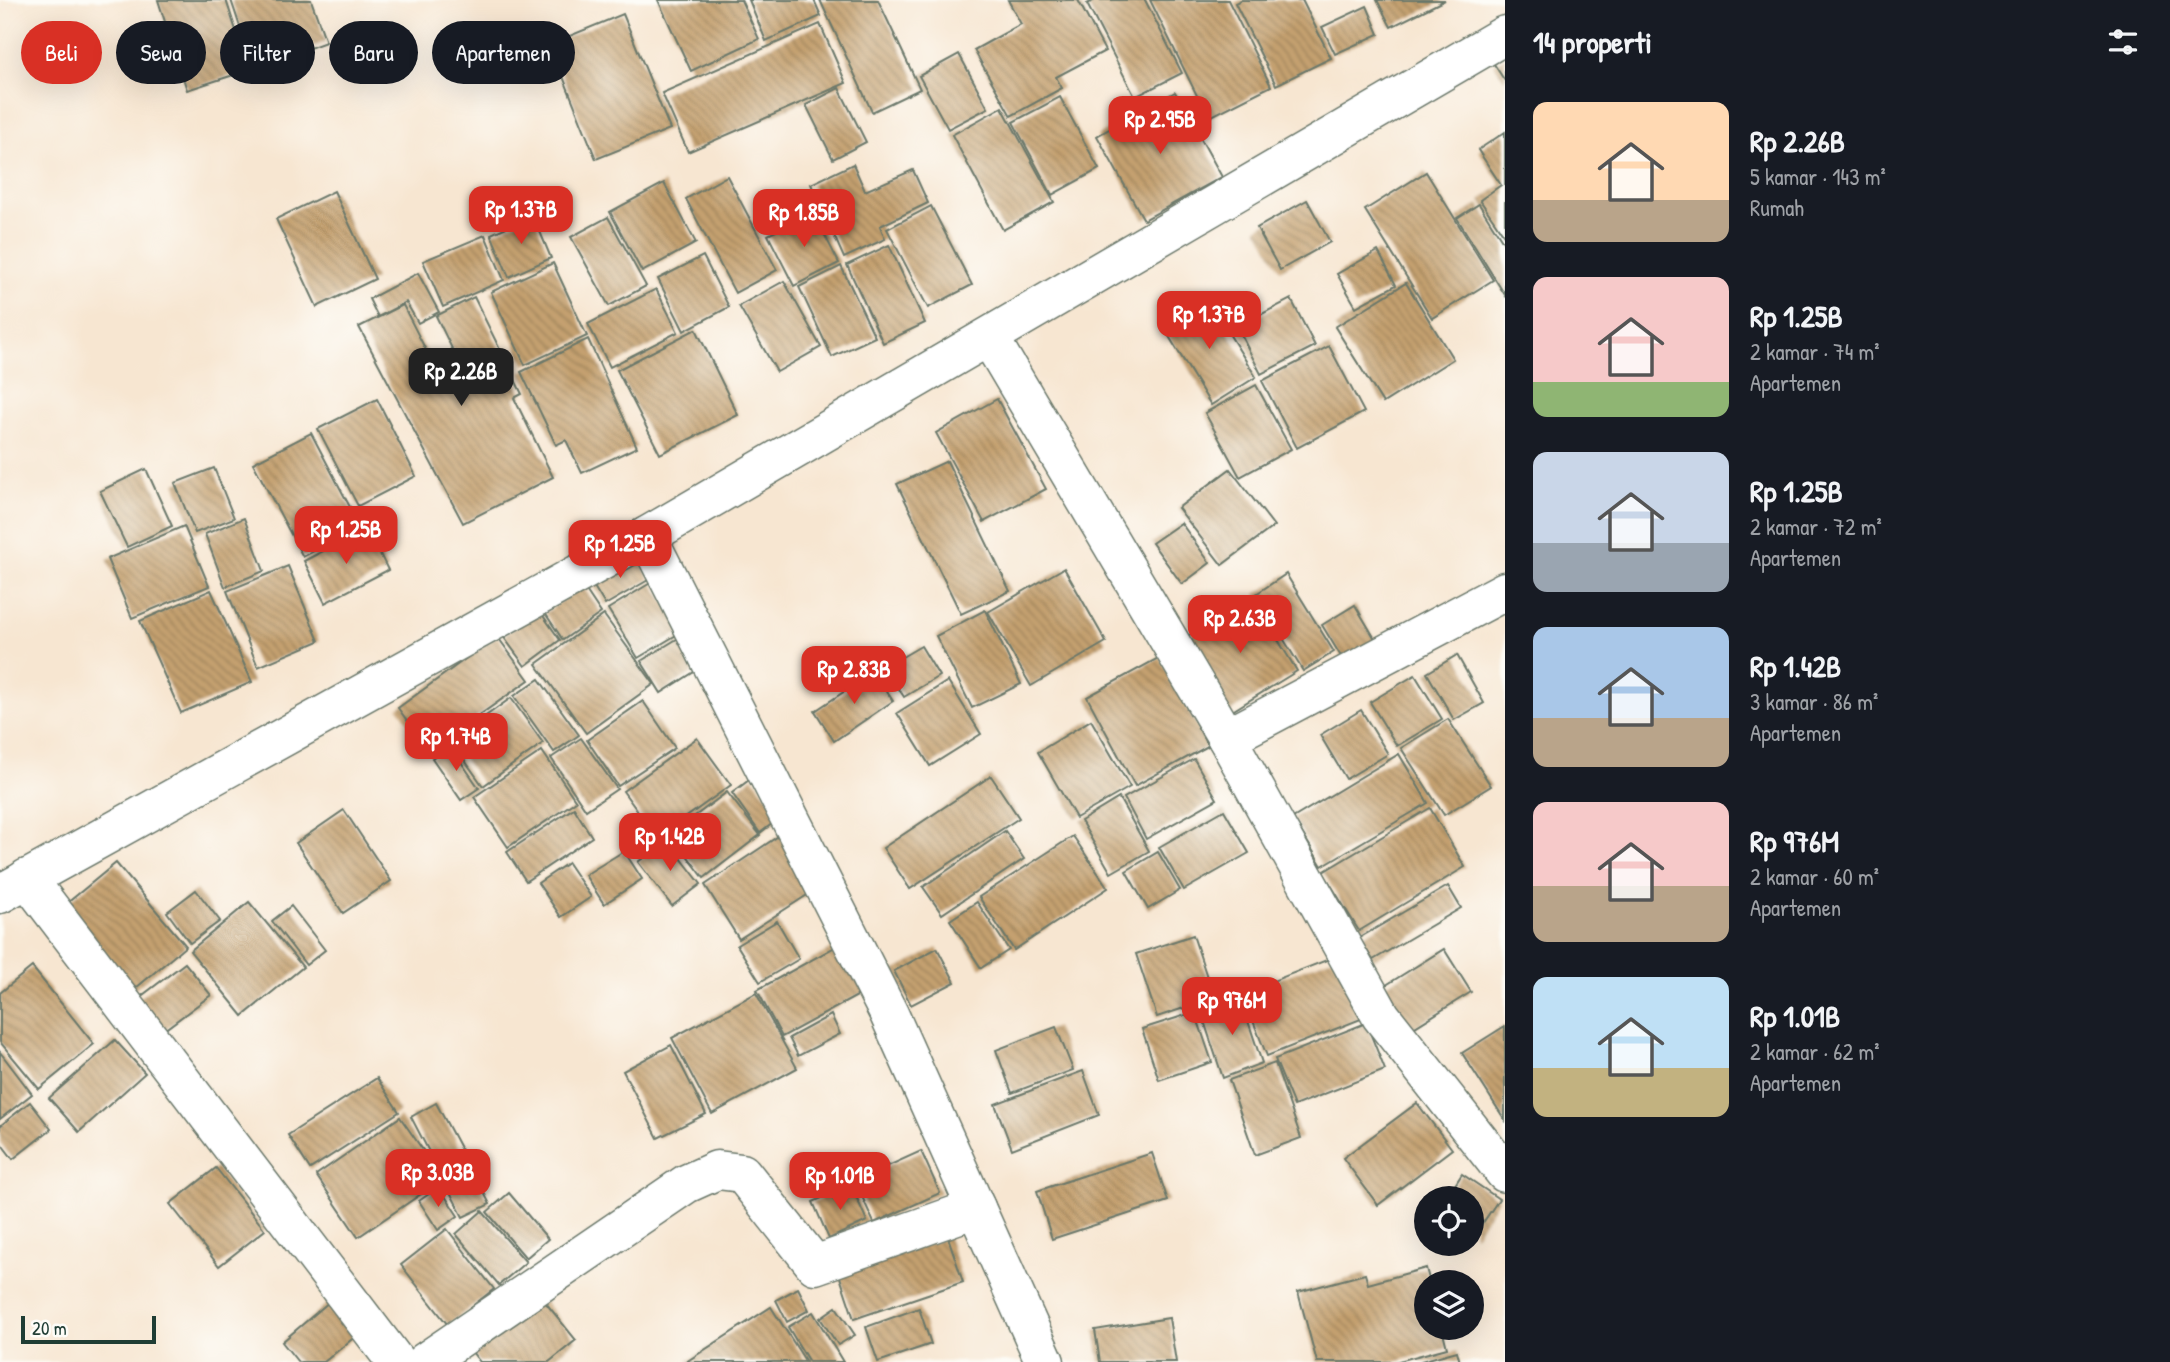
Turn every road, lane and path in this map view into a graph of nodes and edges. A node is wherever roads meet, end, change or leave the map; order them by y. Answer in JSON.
{"nodes":[{"id":1,"x":1505,"y":35,"type":"edge"},
{"id":2,"x":989,"y":337,"type":"junction"},
{"id":3,"x":647,"y":536,"type":"junction"},
{"id":4,"x":1505,"y":591,"type":"edge"},
{"id":5,"x":1227,"y":738,"type":"junction"},
{"id":6,"x":14,"y":886,"type":"edge"},
{"id":7,"x":1505,"y":1173,"type":"edge"},
{"id":8,"x":976,"y":1208,"type":"junction"},
{"id":9,"x":396,"y":1362,"type":"edge"},
{"id":10,"x":425,"y":1362,"type":"edge"},
{"id":11,"x":1045,"y":1362,"type":"edge"}],
"edges":[{"from":1,"to":2,"type":"street"},
{"from":2,"to":3,"type":"street"},
{"from":2,"to":5,"type":"street"},
{"from":3,"to":6,"type":"street"},
{"from":3,"to":8,"type":"street"},
{"from":4,"to":5,"type":"street"},
{"from":5,"to":7,"type":"street"},
{"from":6,"to":9,"type":"street"},
{"from":8,"to":10,"type":"street"},
{"from":8,"to":11,"type":"street"}]}
